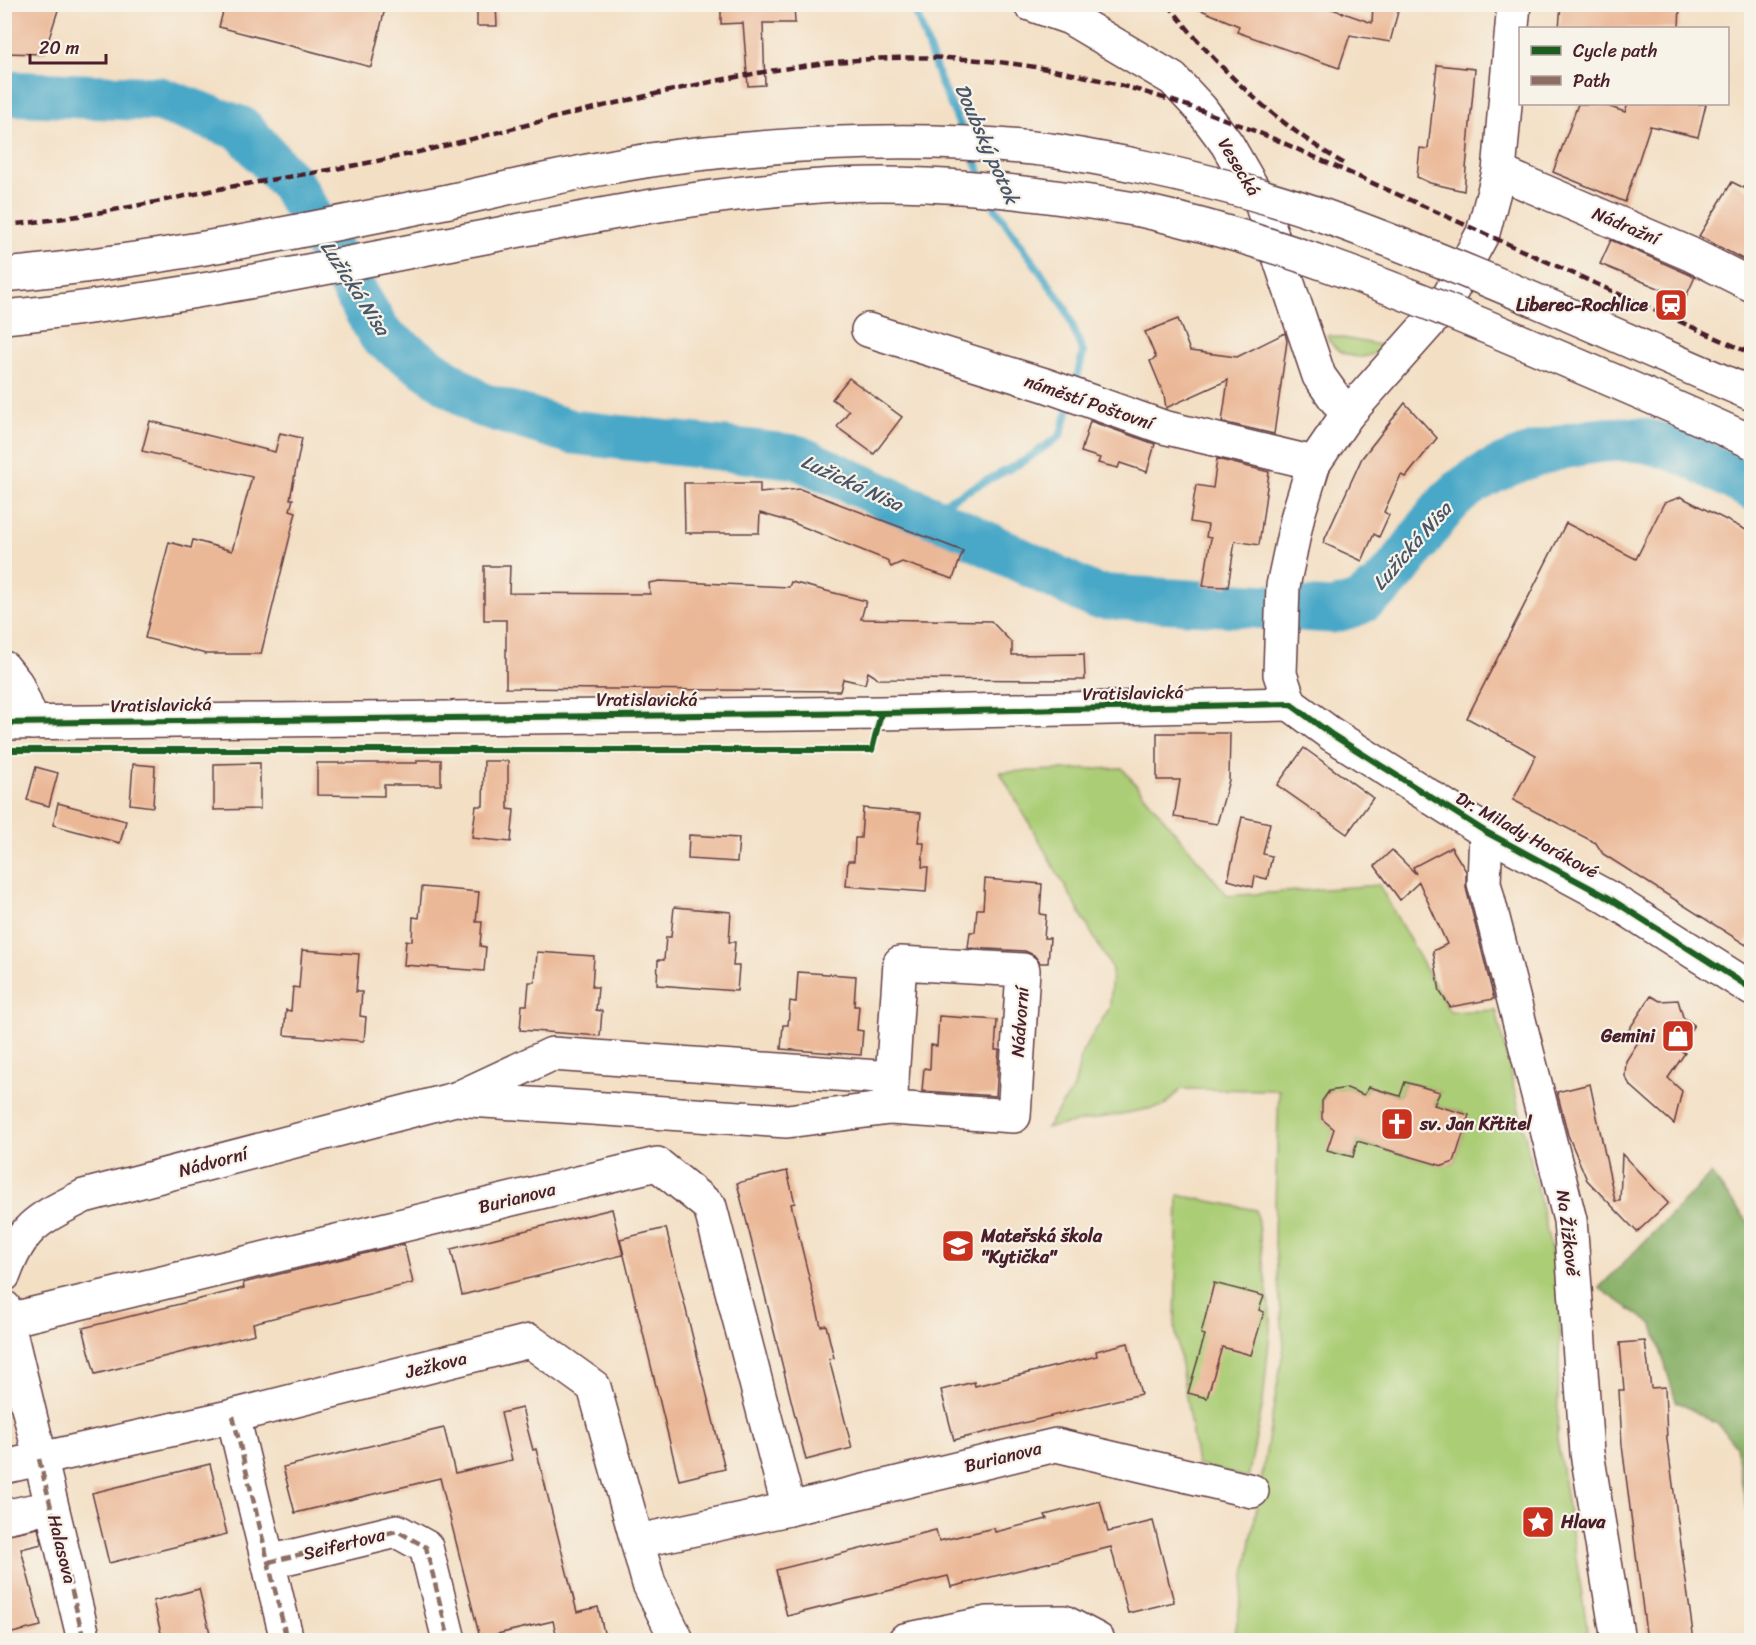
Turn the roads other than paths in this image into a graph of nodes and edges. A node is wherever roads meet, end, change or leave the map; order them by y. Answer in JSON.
{"nodes":[{"id":1,"x":1030,"y":4,"type":"edge"},
{"id":2,"x":1514,"y":4,"type":"edge"},
{"id":3,"x":1499,"y":172,"type":"junction"},
{"id":4,"x":4,"y":275,"type":"edge"},
{"id":5,"x":1752,"y":285,"type":"edge"},
{"id":6,"x":4,"y":316,"type":"edge"},
{"id":7,"x":868,"y":330,"type":"dead end"},
{"id":8,"x":1752,"y":394,"type":"edge"},
{"id":9,"x":1347,"y":415,"type":"junction"},
{"id":10,"x":1752,"y":442,"type":"edge"},
{"id":11,"x":1314,"y":463,"type":"junction"},
{"id":12,"x":4,"y":668,"type":"edge"},
{"id":13,"x":1290,"y":704,"type":"junction"},
{"id":14,"x":19,"y":723,"type":"edge"},
{"id":15,"x":1486,"y":832,"type":"junction"},
{"id":16,"x":1752,"y":989,"type":"edge"},
{"id":17,"x":891,"y":1093,"type":"junction"},
{"id":18,"x":455,"y":1099,"type":"junction"},
{"id":19,"x":4,"y":1275,"type":"edge"},
{"id":20,"x":6,"y":1316,"type":"edge"},
{"id":21,"x":233,"y":1416,"type":"junction"},
{"id":22,"x":39,"y":1458,"type":"junction"},
{"id":23,"x":4,"y":1467,"type":"edge"},
{"id":24,"x":1252,"y":1491,"type":"dead end"},
{"id":25,"x":789,"y":1509,"type":"junction"},
{"id":26,"x":638,"y":1541,"type":"junction"},
{"id":27,"x":269,"y":1562,"type":"junction"},
{"id":28,"x":84,"y":1641,"type":"edge"},
{"id":29,"x":287,"y":1641,"type":"edge"},
{"id":30,"x":449,"y":1641,"type":"edge"},
{"id":31,"x":677,"y":1641,"type":"edge"},
{"id":32,"x":905,"y":1641,"type":"edge"},
{"id":33,"x":1098,"y":1641,"type":"edge"},
{"id":34,"x":1618,"y":1641,"type":"edge"}],
"edges":[{"from":1,"to":9,"type":"main road","name":"Vesecká"},
{"from":2,"to":3,"type":"main road"},
{"from":3,"to":5,"type":"main road","name":"Nádražní"},
{"from":3,"to":9,"type":"main road"},
{"from":4,"to":8,"type":"main road","bridge":true},
{"from":6,"to":10,"type":"main road","bridge":true},
{"from":7,"to":11,"type":"main road","name":"náměstí Poštovní"},
{"from":9,"to":11,"type":"main road"},
{"from":11,"to":13,"type":"main road"},
{"from":12,"to":14,"type":"main road"},
{"from":13,"to":14,"type":"main road","name":"Vratislavická"},
{"from":13,"to":15,"type":"main road","name":"Dr. Milady Horákové"},
{"from":15,"to":16,"type":"main road","name":"Dr. Milady Horákové"},
{"from":15,"to":34,"type":"main road","name":"Na Žižkově"},
{"from":17,"to":17,"type":"main road","name":"Nádvorní"},
{"from":17,"to":18,"type":"main road","name":"Nádvorní"},
{"from":17,"to":18,"type":"main road","name":"Nádvorní"},
{"from":18,"to":19,"type":"main road","name":"Nádvorní"},
{"from":20,"to":22,"type":"main road","name":"Burianova"},
{"from":20,"to":25,"type":"main road","name":"Burianova"},
{"from":21,"to":22,"type":"main road","name":"Ježkova"},
{"from":21,"to":26,"type":"main road","name":"Ježkova"},
{"from":21,"to":27,"type":"main road"},
{"from":22,"to":23,"type":"main road","name":"Ježkova"},
{"from":22,"to":28,"type":"main road","name":"Halasova"},
{"from":24,"to":25,"type":"main road","name":"Burianova"},
{"from":25,"to":26,"type":"main road","name":"Burianova"},
{"from":26,"to":31,"type":"main road","name":"Ježkova"},
{"from":27,"to":29,"type":"main road"},
{"from":27,"to":30,"type":"main road","name":"Seifertova"},
{"from":32,"to":33,"type":"main road"}]}
